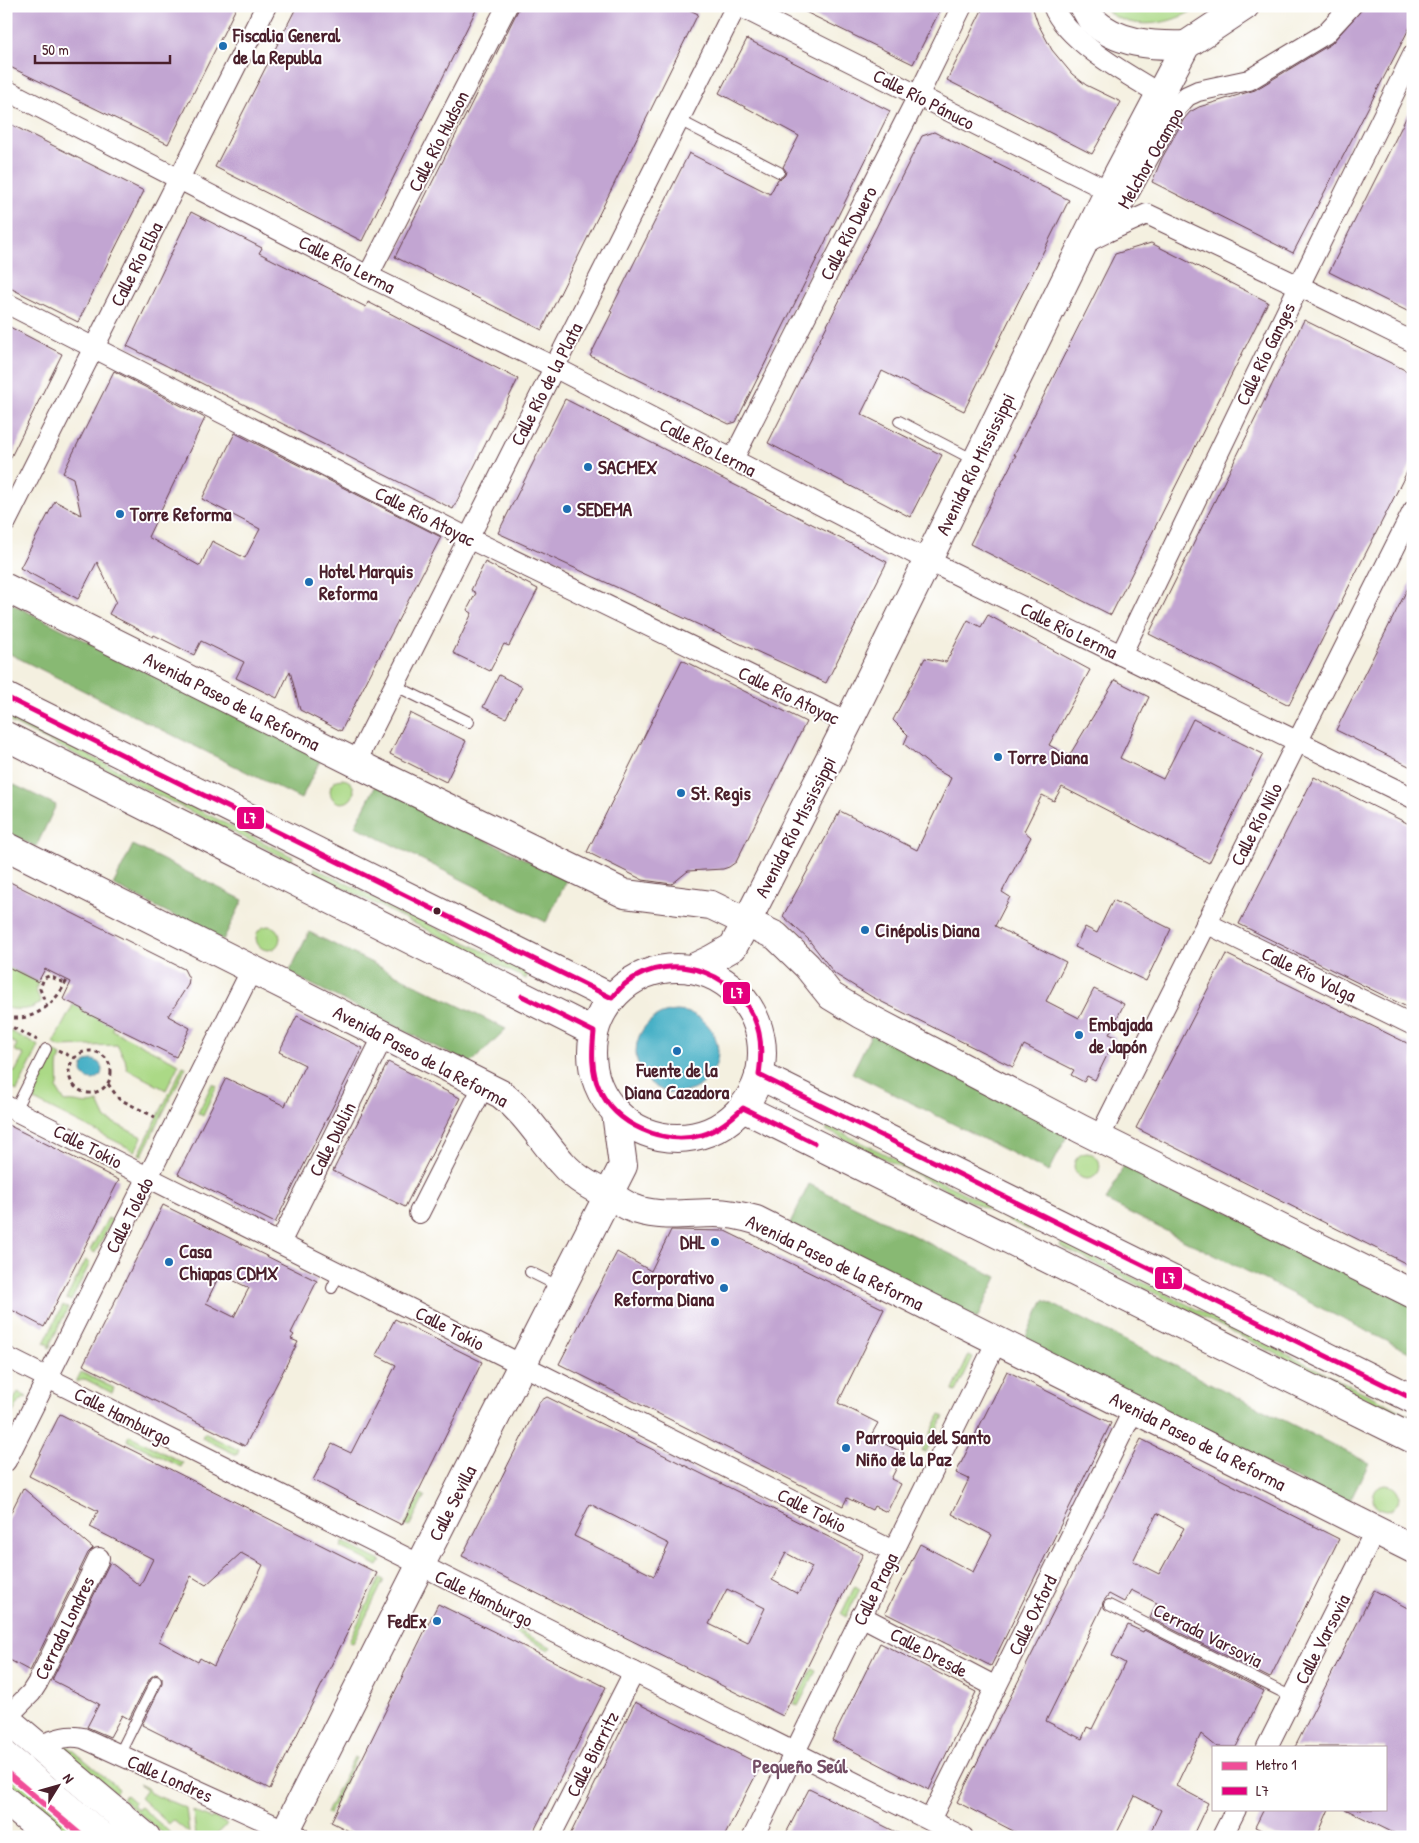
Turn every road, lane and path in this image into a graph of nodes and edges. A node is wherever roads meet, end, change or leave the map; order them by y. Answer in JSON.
{"nodes":[{"id":1,"x":266,"y":6,"type":"edge"},
{"id":2,"x":507,"y":6,"type":"edge"},
{"id":3,"x":737,"y":6,"type":"edge"},
{"id":4,"x":962,"y":6,"type":"edge"},
{"id":5,"x":1052,"y":6,"type":"edge"},
{"id":6,"x":1084,"y":6,"type":"edge"},
{"id":7,"x":1246,"y":6,"type":"edge"},
{"id":8,"x":1351,"y":6,"type":"edge"},
{"id":9,"x":1190,"y":42,"type":"junction"},
{"id":10,"x":1413,"y":55,"type":"edge"},
{"id":11,"x":6,"y":90,"type":"edge"},
{"id":12,"x":1160,"y":94,"type":"junction"},
{"id":13,"x":918,"y":96,"type":"junction"},
{"id":14,"x":679,"y":120,"type":"junction"},
{"id":15,"x":779,"y":172,"type":"dead end"},
{"id":16,"x":179,"y":177,"type":"junction"},
{"id":17,"x":1109,"y":191,"type":"junction"},
{"id":18,"x":1107,"y":232,"type":"junction"},
{"id":19,"x":1083,"y":244,"type":"junction"},
{"id":20,"x":368,"y":276,"type":"junction"},
{"id":21,"x":1299,"y":286,"type":"junction"},
{"id":22,"x":6,"y":303,"type":"edge"},
{"id":23,"x":1413,"y":342,"type":"edge"},
{"id":24,"x":94,"y":347,"type":"junction"},
{"id":25,"x":554,"y":368,"type":"junction"},
{"id":26,"x":899,"y":421,"type":"dead end"},
{"id":27,"x":733,"y":459,"type":"junction"},
{"id":28,"x":976,"y":462,"type":"junction"},
{"id":29,"x":1413,"y":511,"type":"edge"},
{"id":30,"x":6,"y":522,"type":"edge"},
{"id":31,"x":468,"y":538,"type":"junction"},
{"id":32,"x":927,"y":560,"type":"junction"},
{"id":33,"x":6,"y":588,"type":"edge"},
{"id":34,"x":1121,"y":655,"type":"junction"},
{"id":35,"x":394,"y":685,"type":"junction"},
{"id":36,"x":6,"y":697,"type":"edge"},
{"id":37,"x":469,"y":722,"type":"dead end"},
{"id":38,"x":848,"y":723,"type":"junction"},
{"id":39,"x":6,"y":736,"type":"edge"},
{"id":40,"x":1297,"y":741,"type":"junction"},
{"id":41,"x":356,"y":762,"type":"junction"},
{"id":42,"x":1413,"y":798,"type":"edge"},
{"id":43,"x":6,"y":846,"type":"edge"},
{"id":44,"x":746,"y":923,"type":"junction"},
{"id":45,"x":1206,"y":923,"type":"junction"},
{"id":46,"x":733,"y":947,"type":"junction"},
{"id":47,"x":252,"y":969,"type":"junction"},
{"id":48,"x":691,"y":969,"type":"junction"},
{"id":49,"x":741,"y":997,"type":"junction"},
{"id":50,"x":612,"y":998,"type":"junction"},
{"id":51,"x":47,"y":1007,"type":"junction"},
{"id":52,"x":6,"y":1017,"type":"edge"},
{"id":53,"x":1413,"y":1025,"type":"edge"},
{"id":54,"x":594,"y":1032,"type":"junction"},
{"id":55,"x":384,"y":1035,"type":"junction"},
{"id":56,"x":46,"y":1049,"type":"dead end"},
{"id":57,"x":759,"y":1075,"type":"junction"},
{"id":58,"x":108,"y":1084,"type":"junction"},
{"id":59,"x":484,"y":1085,"type":"junction"},
{"id":60,"x":10,"y":1108,"type":"edge"},
{"id":61,"x":743,"y":1108,"type":"junction"},
{"id":62,"x":616,"y":1113,"type":"junction"},
{"id":63,"x":155,"y":1117,"type":"dead end"},
{"id":64,"x":668,"y":1138,"type":"junction"},
{"id":65,"x":1098,"y":1138,"type":"junction"},
{"id":66,"x":623,"y":1166,"type":"junction"},
{"id":67,"x":149,"y":1177,"type":"junction"},
{"id":68,"x":608,"y":1196,"type":"junction"},
{"id":69,"x":419,"y":1213,"type":"dead end"},
{"id":70,"x":280,"y":1243,"type":"junction"},
{"id":71,"x":530,"y":1272,"type":"dead end"},
{"id":72,"x":562,"y":1288,"type":"junction"},
{"id":73,"x":1413,"y":1294,"type":"edge"},
{"id":74,"x":997,"y":1341,"type":"junction"},
{"id":75,"x":6,"y":1357,"type":"edge"},
{"id":76,"x":522,"y":1365,"type":"junction"},
{"id":77,"x":47,"y":1378,"type":"junction"},
{"id":78,"x":1413,"y":1399,"type":"edge"},
{"id":79,"x":1134,"y":1409,"type":"junction"},
{"id":80,"x":1413,"y":1439,"type":"edge"},
{"id":81,"x":6,"y":1461,"type":"edge"},
{"id":82,"x":1376,"y":1531,"type":"junction"},
{"id":83,"x":1413,"y":1549,"type":"edge"},
{"id":84,"x":893,"y":1551,"type":"junction"},
{"id":85,"x":99,"y":1558,"type":"dead end"},
{"id":86,"x":420,"y":1566,"type":"junction"},
{"id":87,"x":1109,"y":1605,"type":"dead end"},
{"id":88,"x":861,"y":1616,"type":"junction"},
{"id":89,"x":634,"y":1672,"type":"junction"},
{"id":90,"x":156,"y":1681,"type":"dead end"},
{"id":91,"x":996,"y":1687,"type":"junction"},
{"id":92,"x":1292,"y":1697,"type":"junction"},
{"id":93,"x":6,"y":1719,"type":"edge"},
{"id":94,"x":38,"y":1746,"type":"junction"},
{"id":95,"x":1268,"y":1746,"type":"edge"},
{"id":96,"x":794,"y":1752,"type":"junction"},
{"id":97,"x":119,"y":1754,"type":"junction"},
{"id":98,"x":6,"y":1756,"type":"edge"},
{"id":99,"x":6,"y":1801,"type":"edge"},
{"id":100,"x":1236,"y":1810,"type":"edge"},
{"id":101,"x":930,"y":1820,"type":"junction"},
{"id":102,"x":125,"y":1826,"type":"edge"},
{"id":103,"x":288,"y":1834,"type":"edge"},
{"id":104,"x":50,"y":1837,"type":"edge"},
{"id":105,"x":103,"y":1837,"type":"edge"},
{"id":106,"x":146,"y":1837,"type":"edge"},
{"id":107,"x":550,"y":1837,"type":"edge"},
{"id":108,"x":753,"y":1837,"type":"edge"},
{"id":109,"x":963,"y":1837,"type":"edge"},
{"id":110,"x":1222,"y":1837,"type":"edge"}],
"edges":[{"from":1,"to":16,"type":"street","name":"Calle Río Elba"},
{"from":2,"to":20,"type":"street","name":"Calle Río Hudson"},
{"from":3,"to":13,"type":"street","name":"Calle Río Pánuco"},
{"from":3,"to":14,"type":"street","name":"Calle Río de la Plata"},
{"from":4,"to":13,"type":"street","name":"Calle Río Duero"},
{"from":5,"to":12,"type":"street"},
{"from":6,"to":9,"type":"main road"},
{"from":7,"to":9,"type":"main road","name":"Avenida Río Mississippi"},
{"from":8,"to":18,"type":"street","name":"Melchor Ocampo"},
{"from":9,"to":12,"type":"main road","name":"Avenida Río Mississippi"},
{"from":10,"to":21,"type":"street","name":"Calle Río Ganges"},
{"from":11,"to":16,"type":"street","name":"Calle Río Lerma"},
{"from":12,"to":17,"type":"main road","name":"Avenida Río Mississippi"},
{"from":13,"to":17,"type":"street","name":"Calle Río Pánuco"},
{"from":13,"to":27,"type":"street","name":"Calle Río Duero"},
{"from":14,"to":15,"type":"lane"},
{"from":14,"to":25,"type":"street","name":"Calle Río de la Plata"},
{"from":16,"to":20,"type":"street","name":"Calle Río Lerma"},
{"from":16,"to":24,"type":"street","name":"Calle Río Elba"},
{"from":17,"to":19,"type":"main road","name":"Avenida Río Mississippi"},
{"from":18,"to":19,"type":"street"},
{"from":18,"to":21,"type":"street"},
{"from":19,"to":28,"type":"main road","name":"Avenida Río Mississippi"},
{"from":20,"to":25,"type":"street","name":"Calle Río Lerma"},
{"from":21,"to":23,"type":"street"},
{"from":21,"to":34,"type":"street","name":"Calle Río Ganges"},
{"from":22,"to":24,"type":"street","name":"Calle Río Atoyac"},
{"from":24,"to":30,"type":"street","name":"Calle Río Elba"},
{"from":24,"to":31,"type":"street","name":"Calle Río Atoyac"},
{"from":25,"to":27,"type":"street","name":"Calle Río Lerma"},
{"from":25,"to":31,"type":"street","name":"Calle Río de la Plata"},
{"from":26,"to":28,"type":"lane"},
{"from":27,"to":32,"type":"street","name":"Calle Río Lerma"},
{"from":28,"to":32,"type":"main road","name":"Avenida Río Mississippi"},
{"from":29,"to":40,"type":"street","name":"Calle Río Nilo"},
{"from":31,"to":35,"type":"street","name":"Calle Río de la Plata"},
{"from":31,"to":38,"type":"street","name":"Calle Río Atoyac"},
{"from":32,"to":34,"type":"street","name":"Calle Río Lerma"},
{"from":32,"to":38,"type":"main road","name":"Avenida Río Mississippi"},
{"from":33,"to":41,"type":"main road","name":"Avenida Paseo de la Reforma"},
{"from":34,"to":40,"type":"street","name":"Calle Río Lerma"},
{"from":35,"to":37,"type":"lane"},
{"from":35,"to":41,"type":"street","name":"Calle Río de la Plata"},
{"from":36,"to":50,"type":"main road"},
{"from":38,"to":44,"type":"main road","name":"Avenida Río Mississippi"},
{"from":39,"to":54,"type":"main road"},
{"from":40,"to":42,"type":"street","name":"Calle Río Lerma"},
{"from":40,"to":45,"type":"street","name":"Calle Río Nilo"},
{"from":41,"to":44,"type":"main road","name":"Avenida Paseo de la Reforma"},
{"from":43,"to":47,"type":"main road","name":"Avenida Paseo de la Reforma"},
{"from":44,"to":46,"type":"main road","name":"Avenida Río Mississippi"},
{"from":44,"to":65,"type":"main road","name":"Avenida Paseo de la Reforma"},
{"from":45,"to":53,"type":"street","name":"Calle Río Volga"},
{"from":45,"to":65,"type":"street","name":"Calle Río Nilo"},
{"from":46,"to":48,"type":"main road"},
{"from":46,"to":49,"type":"main road","name":"Avenida Río Mississippi"},
{"from":47,"to":55,"type":"main road","name":"Avenida Paseo de la Reforma"},
{"from":47,"to":67,"type":"street","name":"Calle Toledo"},
{"from":48,"to":49,"type":"main road"},
{"from":48,"to":50,"type":"main road"},
{"from":49,"to":57,"type":"main road"},
{"from":50,"to":54,"type":"main road"},
{"from":51,"to":51,"type":"path"},
{"from":51,"to":52,"type":"path"},
{"from":54,"to":62,"type":"main road"},
{"from":55,"to":59,"type":"main road","name":"Avenida Paseo de la Reforma"},
{"from":55,"to":70,"type":"street","name":"Calle Dublin"},
{"from":56,"to":60,"type":"lane"},
{"from":57,"to":61,"type":"main road"},
{"from":57,"to":78,"type":"main road"},
{"from":58,"to":58,"type":"path"},
{"from":58,"to":63,"type":"path"},
{"from":59,"to":68,"type":"main road","name":"Avenida Paseo de la Reforma"},
{"from":59,"to":69,"type":"street"},
{"from":60,"to":67,"type":"street","name":"Calle Tokio"},
{"from":61,"to":64,"type":"main road"},
{"from":61,"to":80,"type":"main road"},
{"from":62,"to":64,"type":"main road"},
{"from":62,"to":66,"type":"main road"},
{"from":64,"to":66,"type":"main road"},
{"from":65,"to":73,"type":"main road","name":"Avenida Paseo de la Reforma"},
{"from":66,"to":68,"type":"main road","name":"Calle Sevilla"},
{"from":67,"to":70,"type":"street","name":"Calle Tokio"},
{"from":67,"to":77,"type":"street","name":"Calle Toledo"},
{"from":68,"to":72,"type":"main road","name":"Calle Sevilla"},
{"from":68,"to":74,"type":"main road","name":"Avenida Paseo de la Reforma"},
{"from":70,"to":76,"type":"street","name":"Calle Tokio"},
{"from":71,"to":72,"type":"lane"},
{"from":72,"to":76,"type":"main road","name":"Calle Sevilla"},
{"from":74,"to":79,"type":"main road","name":"Avenida Paseo de la Reforma"},
{"from":74,"to":84,"type":"street","name":"Calle Praga"},
{"from":75,"to":77,"type":"street","name":"Calle Hamburgo"},
{"from":76,"to":84,"type":"street","name":"Calle Tokio"},
{"from":76,"to":86,"type":"main road","name":"Calle Sevilla"},
{"from":77,"to":81,"type":"street","name":"Calle Toledo"},
{"from":77,"to":86,"type":"street","name":"Calle Hamburgo"},
{"from":79,"to":82,"type":"main road","name":"Avenida Paseo de la Reforma"},
{"from":79,"to":91,"type":"street","name":"Calle Oxford"},
{"from":82,"to":83,"type":"main road","name":"Avenida Paseo de la Reforma"},
{"from":82,"to":92,"type":"street","name":"Calle Varsovia"},
{"from":84,"to":88,"type":"street","name":"Calle Praga"},
{"from":85,"to":93,"type":"street","name":"Cerrada Londres"},
{"from":86,"to":89,"type":"street","name":"Calle Hamburgo"},
{"from":86,"to":103,"type":"main road","name":"Calle Sevilla"},
{"from":87,"to":92,"type":"lane","name":"Cerrada Varsovia"},
{"from":88,"to":91,"type":"street","name":"Calle Dresde"},
{"from":88,"to":96,"type":"street","name":"Calle Praga"},
{"from":89,"to":96,"type":"street","name":"Calle Hamburgo"},
{"from":89,"to":107,"type":"street","name":"Calle Biarritz"},
{"from":90,"to":97,"type":"lane"},
{"from":91,"to":101,"type":"street","name":"Calle Oxford"},
{"from":92,"to":95,"type":"street","name":"Calle Varsovia"},
{"from":93,"to":94,"type":"main road"},
{"from":94,"to":97,"type":"street","name":"Calle Londres"},
{"from":94,"to":102,"type":"main road"},
{"from":96,"to":101,"type":"street","name":"Calle Hamburgo"},
{"from":96,"to":108,"type":"street","name":"Calle Praga"},
{"from":97,"to":103,"type":"street","name":"Calle Londres"},
{"from":98,"to":105,"type":"main road"},
{"from":99,"to":104,"type":"main road"},
{"from":100,"to":110,"type":"street"},
{"from":101,"to":109,"type":"street","name":"Calle Hamburgo"},
{"from":102,"to":106,"type":"main road"}]}
